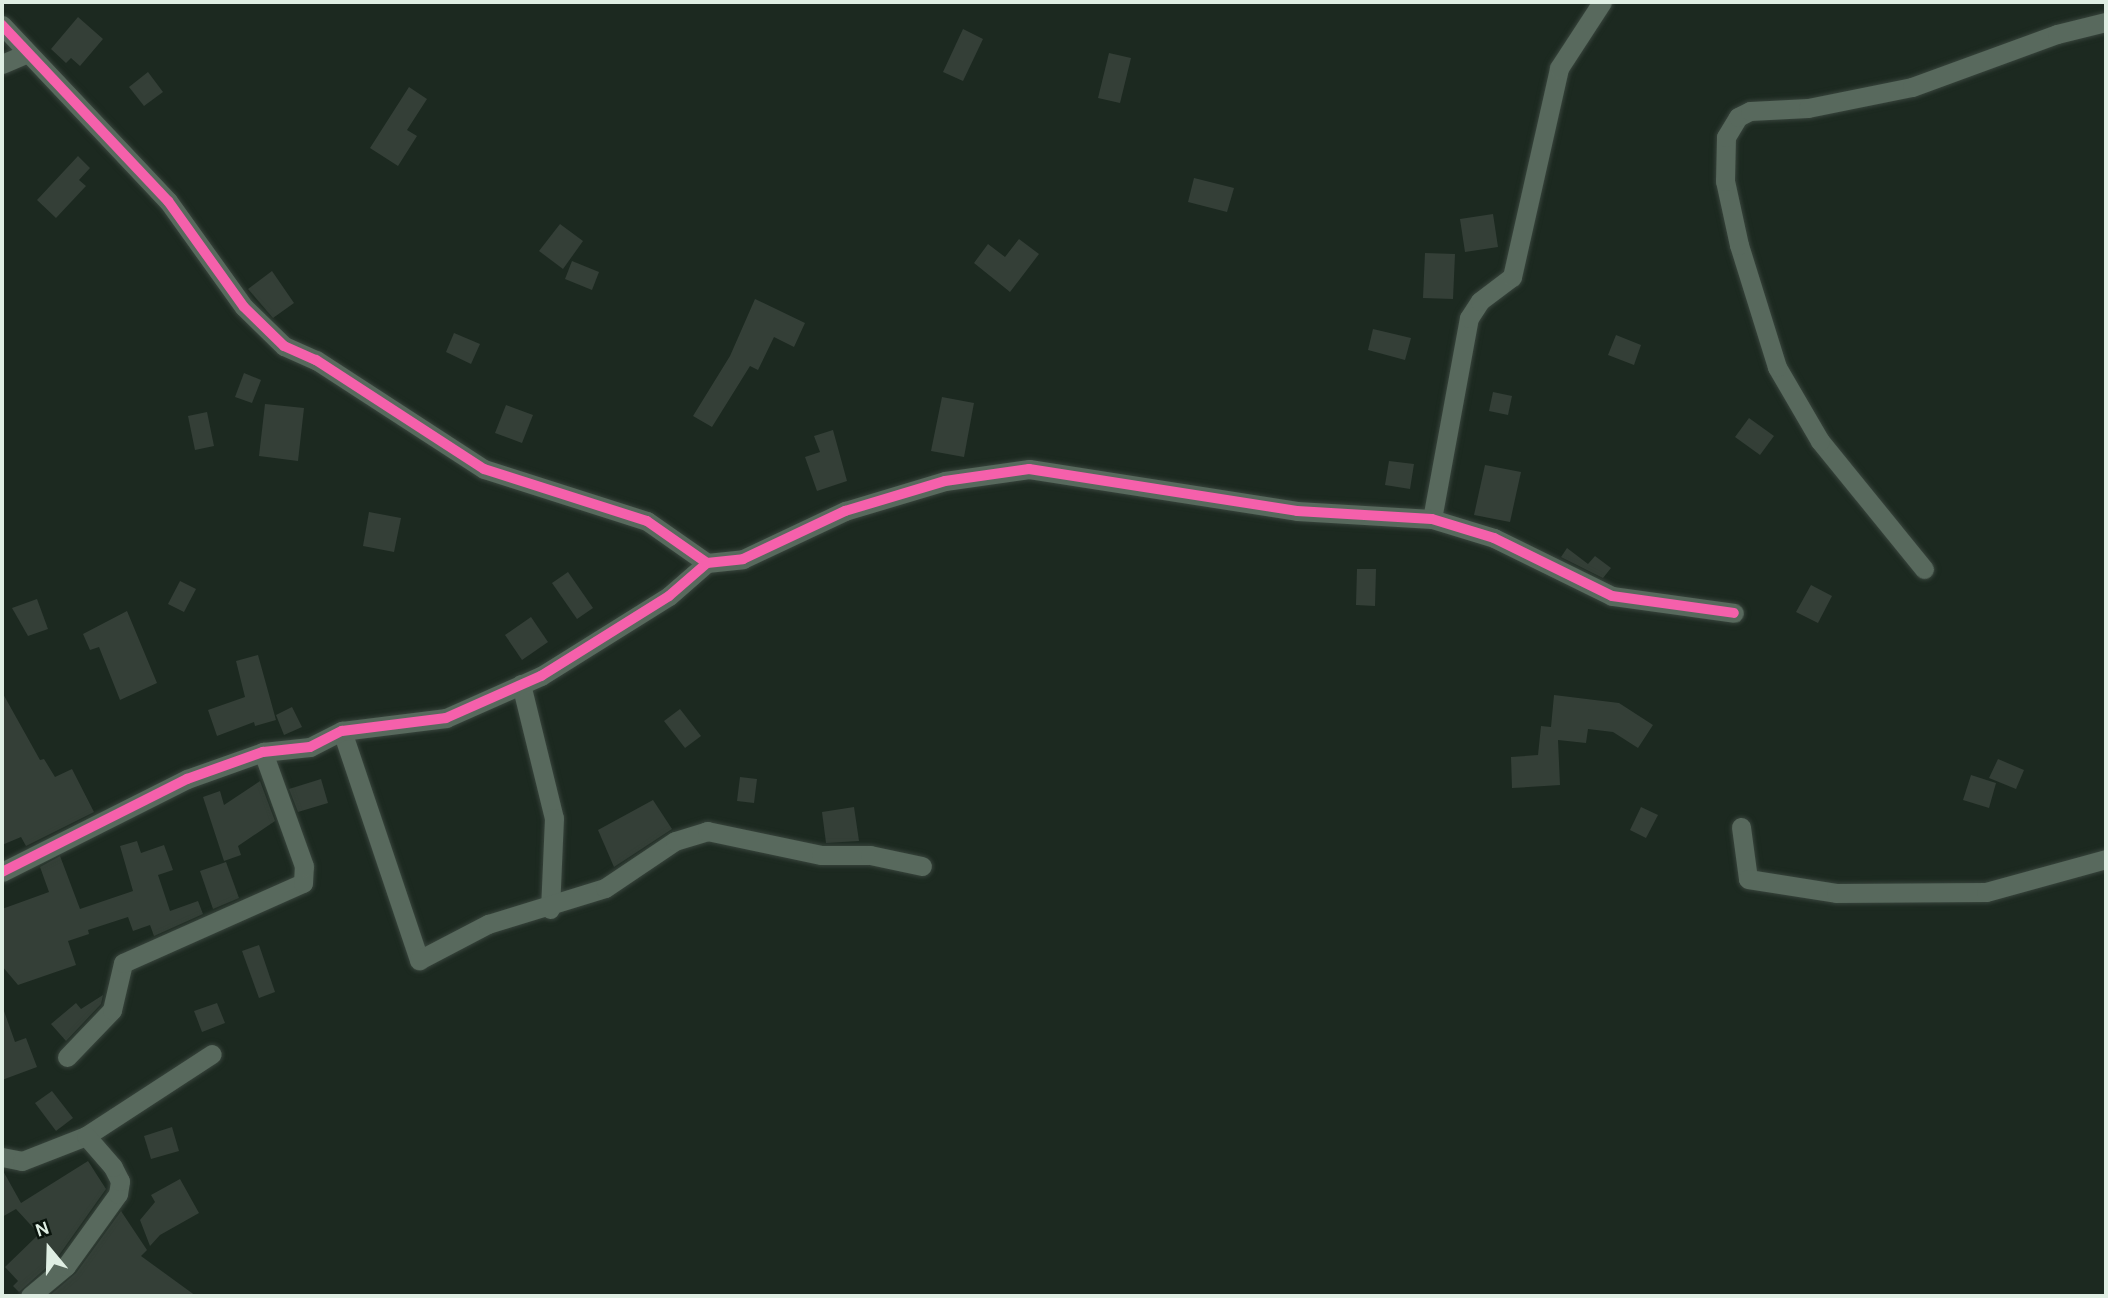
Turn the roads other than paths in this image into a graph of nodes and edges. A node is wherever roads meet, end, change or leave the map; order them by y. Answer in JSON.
{"nodes":[{"id":1,"x":1602,"y":2,"type":"edge"},
{"id":2,"x":2106,"y":22,"type":"edge"},
{"id":3,"x":2,"y":25,"type":"edge"},
{"id":4,"x":26,"y":54,"type":"junction"},
{"id":5,"x":2,"y":64,"type":"edge"},
{"id":6,"x":1433,"y":519,"type":"junction"},
{"id":7,"x":707,"y":563,"type":"junction"},
{"id":8,"x":1924,"y":569,"type":"dead end"},
{"id":9,"x":1734,"y":613,"type":"dead end"},
{"id":10,"x":521,"y":684,"type":"junction"},
{"id":11,"x":342,"y":731,"type":"junction"},
{"id":12,"x":263,"y":752,"type":"junction"},
{"id":13,"x":1741,"y":828,"type":"dead end"},
{"id":14,"x":2106,"y":859,"type":"edge"},
{"id":15,"x":922,"y":866,"type":"dead end"},
{"id":16,"x":2,"y":872,"type":"edge"},
{"id":17,"x":550,"y":909,"type":"junction"},
{"id":18,"x":212,"y":1054,"type":"dead end"},
{"id":19,"x":67,"y":1057,"type":"dead end"},
{"id":20,"x":86,"y":1136,"type":"junction"},
{"id":21,"x":2,"y":1157,"type":"edge"},
{"id":22,"x":30,"y":1296,"type":"edge"}],
"edges":[{"from":1,"to":6,"type":"street"},
{"from":2,"to":8,"type":"street"},
{"from":3,"to":4,"type":"street"},
{"from":4,"to":5,"type":"street"},
{"from":4,"to":7,"type":"street"},
{"from":6,"to":7,"type":"street"},
{"from":6,"to":9,"type":"street"},
{"from":7,"to":10,"type":"street"},
{"from":10,"to":11,"type":"street"},
{"from":10,"to":17,"type":"street"},
{"from":11,"to":12,"type":"street"},
{"from":11,"to":17,"type":"street"},
{"from":12,"to":16,"type":"street"},
{"from":12,"to":19,"type":"street"},
{"from":13,"to":14,"type":"street"},
{"from":15,"to":17,"type":"street"},
{"from":18,"to":20,"type":"street"},
{"from":20,"to":21,"type":"street"},
{"from":20,"to":22,"type":"street"}]}
